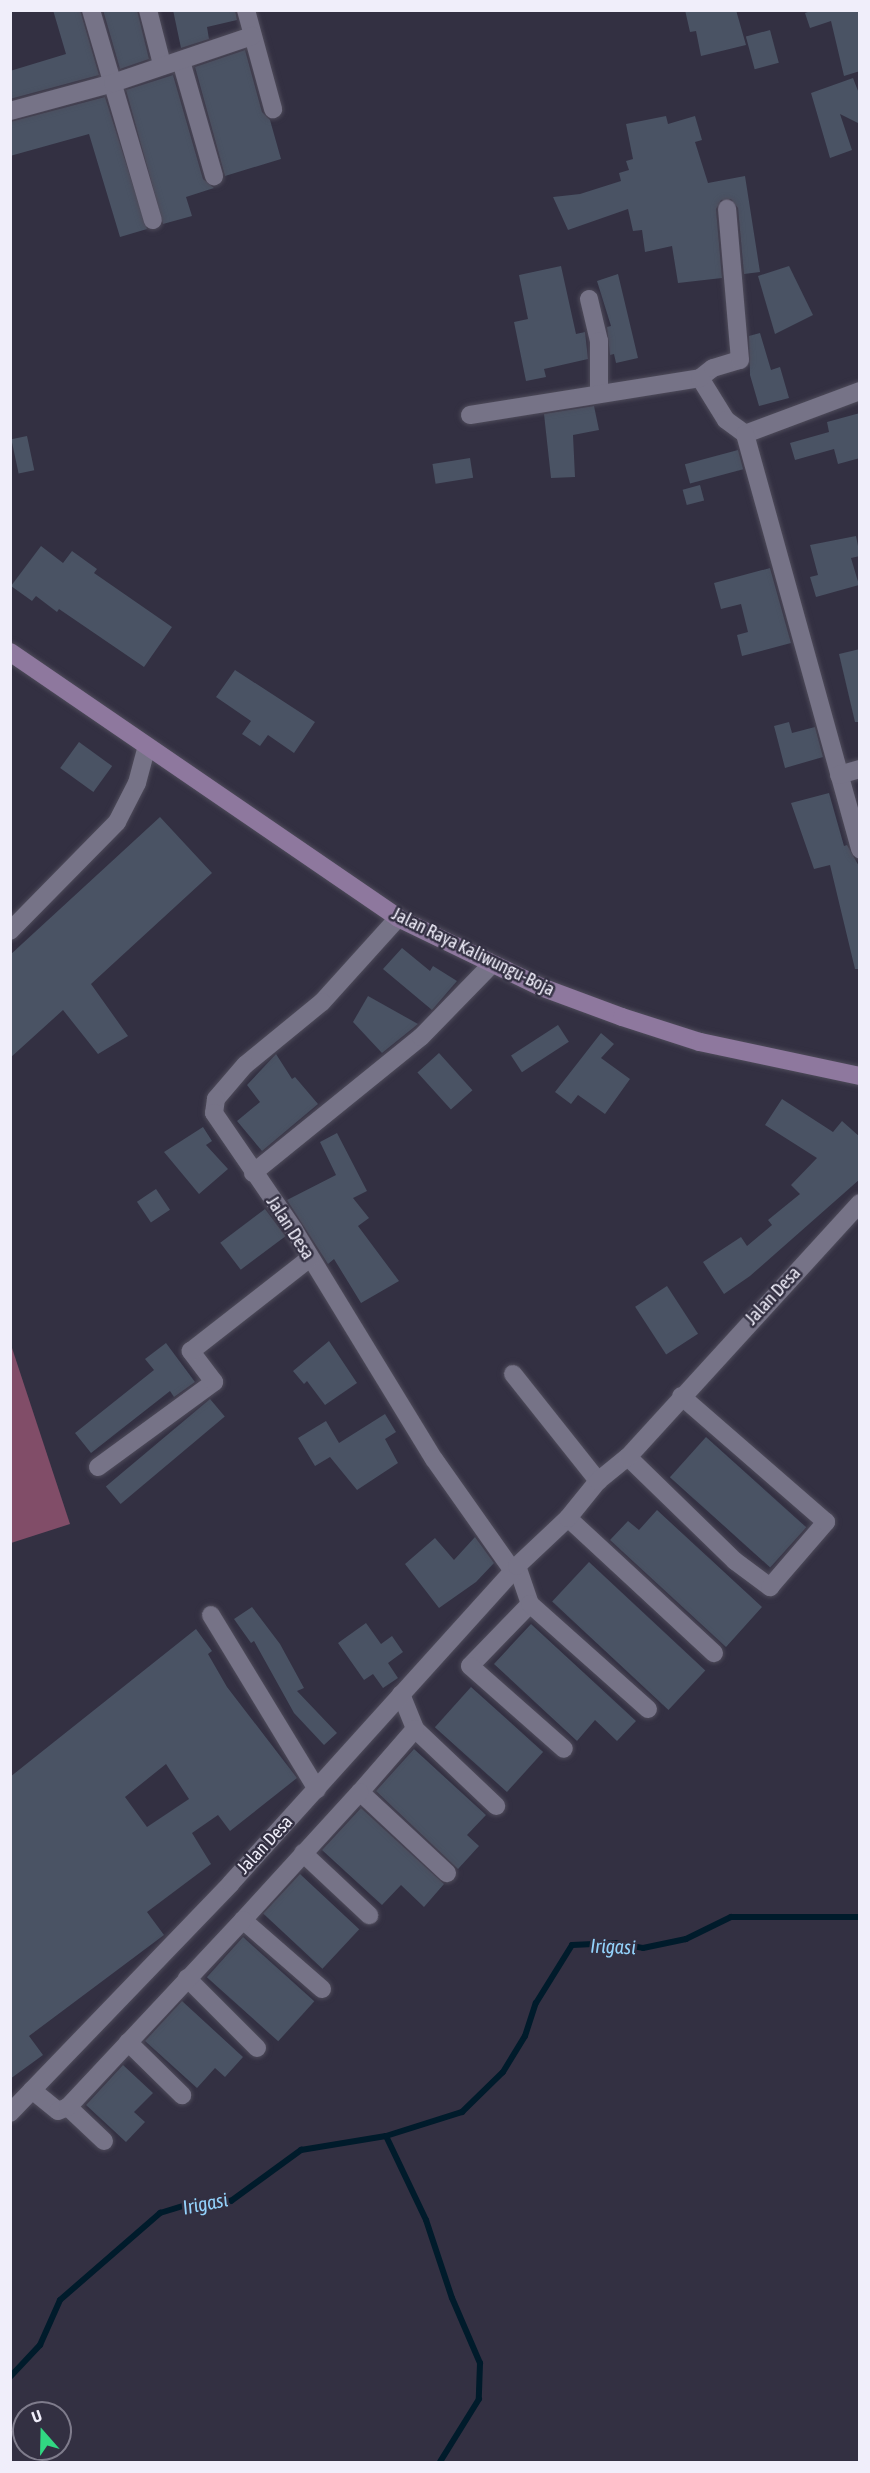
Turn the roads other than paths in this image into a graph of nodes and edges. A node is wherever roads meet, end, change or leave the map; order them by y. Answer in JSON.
{"nodes":[{"id":1,"x":91,"y":10,"type":"edge"},
{"id":2,"x":148,"y":10,"type":"edge"},
{"id":3,"x":246,"y":10,"type":"edge"},
{"id":4,"x":252,"y":36,"type":"junction"},
{"id":5,"x":181,"y":61,"type":"junction"},
{"id":6,"x":162,"y":64,"type":"junction"},
{"id":7,"x":113,"y":83,"type":"junction"},
{"id":8,"x":273,"y":110,"type":"dead end"},
{"id":9,"x":10,"y":111,"type":"edge"},
{"id":10,"x":214,"y":176,"type":"dead end"},
{"id":11,"x":727,"y":209,"type":"dead end"},
{"id":12,"x":153,"y":220,"type":"dead end"},
{"id":13,"x":589,"y":299,"type":"dead end"},
{"id":14,"x":700,"y":378,"type":"junction"},
{"id":15,"x":860,"y":391,"type":"edge"},
{"id":16,"x":599,"y":393,"type":"junction"},
{"id":17,"x":470,"y":415,"type":"dead end"},
{"id":18,"x":745,"y":434,"type":"junction"},
{"id":19,"x":10,"y":652,"type":"edge"},
{"id":20,"x":147,"y":746,"type":"junction"},
{"id":21,"x":860,"y":769,"type":"edge"},
{"id":22,"x":839,"y":775,"type":"junction"},
{"id":23,"x":860,"y":849,"type":"edge"},
{"id":24,"x":398,"y":918,"type":"junction"},
{"id":25,"x":10,"y":931,"type":"edge"},
{"id":26,"x":492,"y":964,"type":"junction"},
{"id":27,"x":860,"y":1076,"type":"edge"},
{"id":28,"x":253,"y":1173,"type":"junction"},
{"id":29,"x":860,"y":1203,"type":"edge"},
{"id":30,"x":310,"y":1258,"type":"junction"},
{"id":31,"x":513,"y":1374,"type":"dead end"},
{"id":32,"x":681,"y":1396,"type":"junction"},
{"id":33,"x":628,"y":1457,"type":"junction"},
{"id":34,"x":98,"y":1467,"type":"dead end"},
{"id":35,"x":598,"y":1481,"type":"junction"},
{"id":36,"x":568,"y":1518,"type":"junction"},
{"id":37,"x":515,"y":1569,"type":"junction"},
{"id":38,"x":530,"y":1604,"type":"junction"},
{"id":39,"x":211,"y":1615,"type":"dead end"},
{"id":40,"x":714,"y":1653,"type":"dead end"},
{"id":41,"x":401,"y":1694,"type":"junction"},
{"id":42,"x":648,"y":1709,"type":"dead end"},
{"id":43,"x":415,"y":1729,"type":"junction"},
{"id":44,"x":564,"y":1749,"type":"dead end"},
{"id":45,"x":317,"y":1789,"type":"junction"},
{"id":46,"x":360,"y":1792,"type":"junction"},
{"id":47,"x":496,"y":1806,"type":"dead end"},
{"id":48,"x":303,"y":1853,"type":"junction"},
{"id":49,"x":447,"y":1874,"type":"dead end"},
{"id":50,"x":369,"y":1915,"type":"dead end"},
{"id":51,"x":243,"y":1920,"type":"junction"},
{"id":52,"x":187,"y":1978,"type":"junction"},
{"id":53,"x":322,"y":1989,"type":"dead end"},
{"id":54,"x":128,"y":2042,"type":"junction"},
{"id":55,"x":257,"y":2048,"type":"dead end"},
{"id":56,"x":32,"y":2090,"type":"junction"},
{"id":57,"x":182,"y":2095,"type":"dead end"},
{"id":58,"x":68,"y":2107,"type":"junction"},
{"id":59,"x":10,"y":2113,"type":"edge"},
{"id":60,"x":104,"y":2141,"type":"dead end"}],
"edges":[{"from":1,"to":7,"type":"street"},
{"from":2,"to":6,"type":"street"},
{"from":3,"to":4,"type":"street"},
{"from":4,"to":5,"type":"street"},
{"from":4,"to":8,"type":"street"},
{"from":5,"to":6,"type":"street"},
{"from":5,"to":10,"type":"street"},
{"from":6,"to":7,"type":"street"},
{"from":7,"to":9,"type":"street"},
{"from":7,"to":12,"type":"street"},
{"from":11,"to":14,"type":"street"},
{"from":13,"to":16,"type":"street"},
{"from":14,"to":16,"type":"street"},
{"from":14,"to":18,"type":"street"},
{"from":15,"to":18,"type":"street"},
{"from":16,"to":17,"type":"street"},
{"from":18,"to":22,"type":"street"},
{"from":19,"to":20,"type":"main road","name":"Jalan Raya Kaliwungu-Boja"},
{"from":20,"to":24,"type":"main road","name":"Jalan Raya Kaliwungu-Boja"},
{"from":20,"to":25,"type":"street"},
{"from":21,"to":22,"type":"street"},
{"from":22,"to":23,"type":"street"},
{"from":24,"to":26,"type":"main road","name":"Jalan Raya Kaliwungu-Boja"},
{"from":24,"to":28,"type":"street","name":"Jalan Desa"},
{"from":26,"to":27,"type":"main road","name":"Jalan Raya Kaliwungu-Boja"},
{"from":26,"to":28,"type":"street"},
{"from":28,"to":30,"type":"street","name":"Jalan Desa"},
{"from":29,"to":32,"type":"street","name":"Jalan Desa"},
{"from":30,"to":34,"type":"street"},
{"from":30,"to":37,"type":"street","name":"Jalan Desa"},
{"from":31,"to":35,"type":"street"},
{"from":32,"to":33,"type":"street","name":"Jalan Desa"},
{"from":32,"to":33,"type":"street"},
{"from":33,"to":35,"type":"street","name":"Jalan Desa"},
{"from":35,"to":36,"type":"street","name":"Jalan Desa"},
{"from":36,"to":37,"type":"street","name":"Jalan Desa"},
{"from":36,"to":40,"type":"street"},
{"from":37,"to":38,"type":"street"},
{"from":37,"to":41,"type":"street","name":"Jalan Desa"},
{"from":38,"to":42,"type":"street"},
{"from":38,"to":44,"type":"street"},
{"from":39,"to":45,"type":"street"},
{"from":41,"to":43,"type":"street"},
{"from":41,"to":45,"type":"street","name":"Jalan Desa"},
{"from":43,"to":46,"type":"street"},
{"from":43,"to":47,"type":"street"},
{"from":45,"to":56,"type":"street","name":"Jalan Desa"},
{"from":46,"to":48,"type":"street"},
{"from":46,"to":49,"type":"street"},
{"from":48,"to":50,"type":"street"},
{"from":48,"to":51,"type":"street"},
{"from":51,"to":52,"type":"street"},
{"from":51,"to":53,"type":"street"},
{"from":52,"to":54,"type":"street"},
{"from":52,"to":55,"type":"street"},
{"from":54,"to":57,"type":"street"},
{"from":54,"to":58,"type":"street"},
{"from":56,"to":58,"type":"street"},
{"from":56,"to":59,"type":"street","name":"Jalan Desa"},
{"from":58,"to":60,"type":"street"}]}
